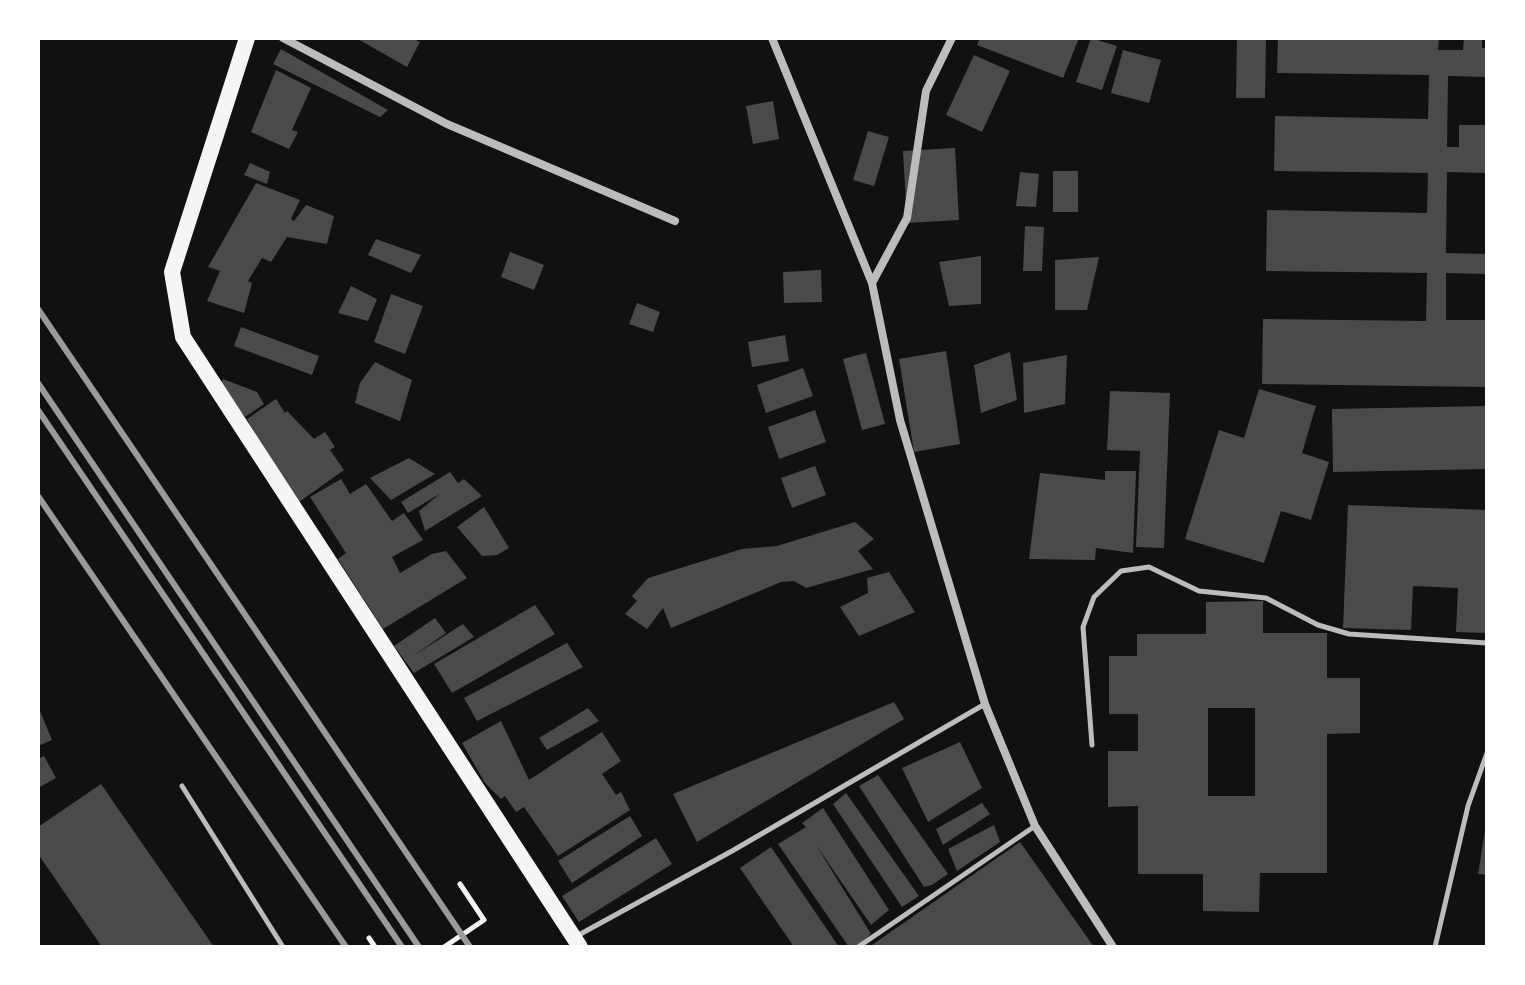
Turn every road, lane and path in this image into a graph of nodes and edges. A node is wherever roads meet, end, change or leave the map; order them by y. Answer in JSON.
{"nodes":[{"id":1,"x":247,"y":38,"type":"edge"},
{"id":2,"x":283,"y":38,"type":"edge"},
{"id":3,"x":772,"y":38,"type":"edge"},
{"id":4,"x":952,"y":38,"type":"edge"},
{"id":5,"x":675,"y":221,"type":"dead end"},
{"id":6,"x":872,"y":283,"type":"junction"},
{"id":7,"x":1487,"y":643,"type":"edge"},
{"id":8,"x":985,"y":704,"type":"junction"},
{"id":9,"x":1092,"y":745,"type":"dead end"},
{"id":10,"x":1487,"y":754,"type":"edge"},
{"id":11,"x":182,"y":786,"type":"dead end"},
{"id":12,"x":1035,"y":826,"type":"junction"},
{"id":13,"x":460,"y":884,"type":"dead end"},
{"id":14,"x":369,"y":938,"type":"dead end"},
{"id":15,"x":577,"y":942,"type":"edge"},
{"id":16,"x":283,"y":947,"type":"edge"},
{"id":17,"x":375,"y":947,"type":"edge"},
{"id":18,"x":444,"y":947,"type":"edge"},
{"id":19,"x":858,"y":947,"type":"edge"},
{"id":20,"x":1113,"y":947,"type":"edge"},
{"id":21,"x":1435,"y":947,"type":"edge"}],
"edges":[{"from":1,"to":15,"type":"main road"},
{"from":2,"to":5,"type":"street"},
{"from":3,"to":6,"type":"street"},
{"from":4,"to":6,"type":"street"},
{"from":6,"to":8,"type":"street"},
{"from":7,"to":9,"type":"lane"},
{"from":8,"to":12,"type":"street"},
{"from":8,"to":15,"type":"lane"},
{"from":10,"to":21,"type":"lane"},
{"from":11,"to":16,"type":"lane"},
{"from":12,"to":19,"type":"lane"},
{"from":12,"to":20,"type":"street"},
{"from":13,"to":18,"type":"path"},
{"from":14,"to":17,"type":"path"}]}
